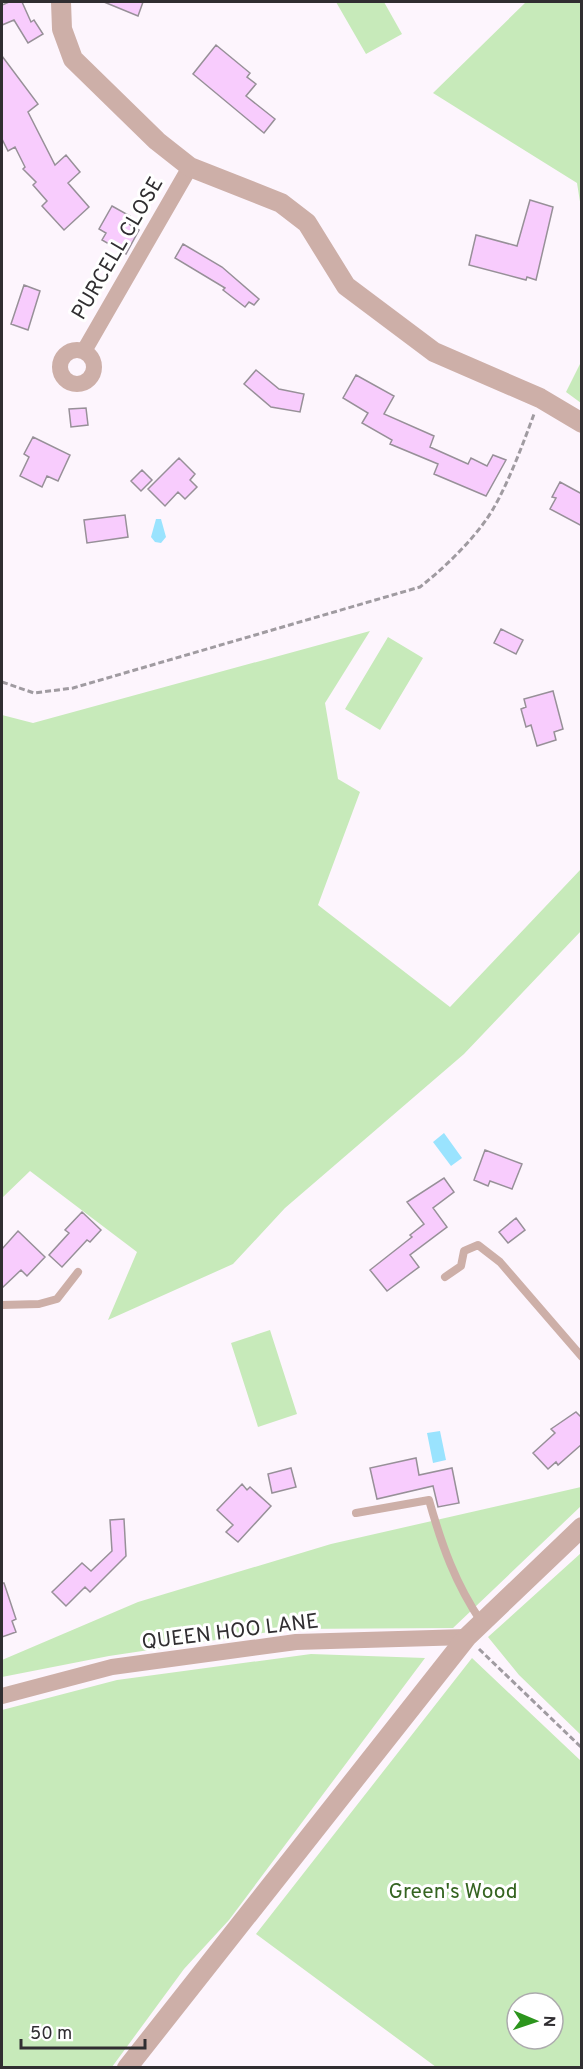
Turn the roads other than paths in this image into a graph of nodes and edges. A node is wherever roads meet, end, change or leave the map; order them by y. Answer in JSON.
{"nodes":[{"id":1,"x":61,"y":2,"type":"edge"},
{"id":2,"x":190,"y":167,"type":"junction"},
{"id":3,"x":84,"y":351,"type":"dead end"},
{"id":4,"x":582,"y":423,"type":"edge"},
{"id":5,"x":78,"y":1272,"type":"dead end"},
{"id":6,"x":445,"y":1277,"type":"dead end"},
{"id":7,"x":2,"y":1305,"type":"edge"},
{"id":8,"x":582,"y":1357,"type":"edge"},
{"id":9,"x":356,"y":1513,"type":"dead end"},
{"id":10,"x":582,"y":1527,"type":"edge"},
{"id":11,"x":482,"y":1623,"type":"junction"},
{"id":12,"x":467,"y":1638,"type":"junction"},
{"id":13,"x":2,"y":1696,"type":"edge"},
{"id":14,"x":127,"y":2067,"type":"edge"}],
"edges":[{"from":1,"to":2,"type":"street"},
{"from":2,"to":3,"type":"street","name":"PURCELL CLOSE"},
{"from":2,"to":4,"type":"street"},
{"from":5,"to":7,"type":"lane"},
{"from":6,"to":8,"type":"lane"},
{"from":9,"to":11,"type":"lane"},
{"from":10,"to":11,"type":"street"},
{"from":11,"to":12,"type":"street"},
{"from":12,"to":13,"type":"street","name":"QUEEN HOO LANE"},
{"from":12,"to":14,"type":"street"}]}
